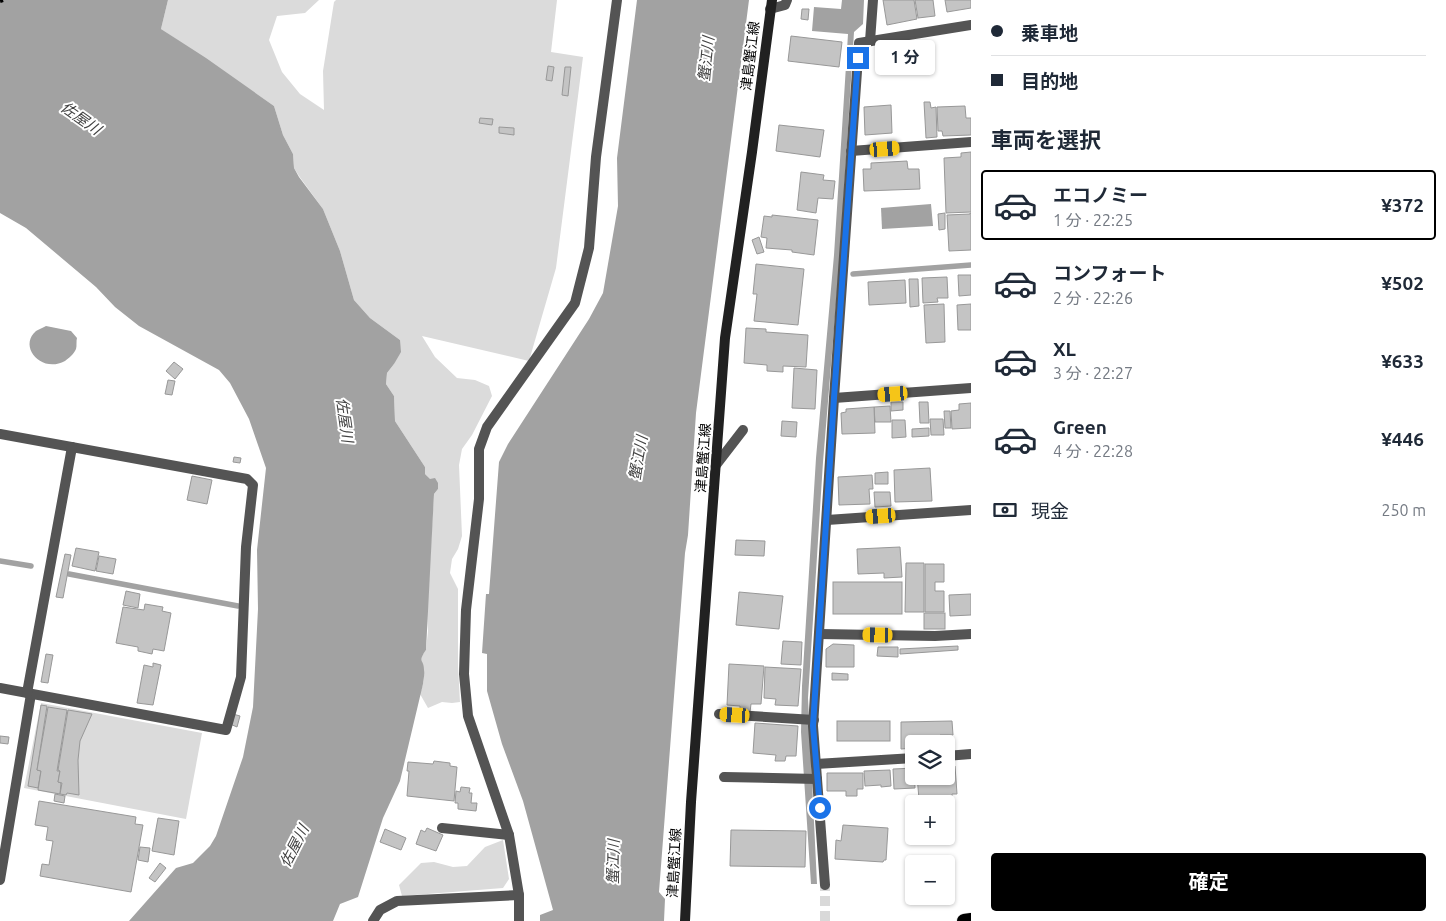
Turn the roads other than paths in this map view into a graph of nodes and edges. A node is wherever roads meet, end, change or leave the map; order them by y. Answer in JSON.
{"nodes":[{"id":1,"x":617,"y":0,"type":"edge"},
{"id":2,"x":787,"y":0,"type":"edge"},
{"id":3,"x":873,"y":0,"type":"edge"},
{"id":4,"x":771,"y":5,"type":"edge"},
{"id":5,"x":971,"y":25,"type":"edge"},
{"id":6,"x":870,"y":41,"type":"junction"},
{"id":7,"x":971,"y":142,"type":"edge"},
{"id":8,"x":851,"y":151,"type":"junction"},
{"id":9,"x":971,"y":388,"type":"edge"},
{"id":10,"x":834,"y":398,"type":"junction"},
{"id":11,"x":743,"y":430,"type":"dead end"},
{"id":12,"x":0,"y":434,"type":"edge"},
{"id":13,"x":72,"y":447,"type":"junction"},
{"id":14,"x":716,"y":465,"type":"junction"},
{"id":15,"x":971,"y":510,"type":"edge"},
{"id":16,"x":827,"y":520,"type":"junction"},
{"id":17,"x":820,"y":634,"type":"junction"},
{"id":18,"x":971,"y":634,"type":"edge"},
{"id":19,"x":0,"y":688,"type":"edge"},
{"id":20,"x":29,"y":694,"type":"junction"},
{"id":21,"x":719,"y":714,"type":"dead end"},
{"id":22,"x":808,"y":720,"type":"junction"},
{"id":23,"x":971,"y":754,"type":"edge"},
{"id":24,"x":955,"y":755,"type":"edge"},
{"id":25,"x":905,"y":759,"type":"edge"},
{"id":26,"x":816,"y":764,"type":"junction"},
{"id":27,"x":724,"y":777,"type":"dead end"},
{"id":28,"x":811,"y":779,"type":"junction"},
{"id":29,"x":442,"y":828,"type":"dead end"},
{"id":30,"x":509,"y":835,"type":"junction"},
{"id":31,"x":0,"y":880,"type":"edge"},
{"id":32,"x":825,"y":885,"type":"tunnel mouth"},
{"id":33,"x":520,"y":895,"type":"junction"},
{"id":34,"x":971,"y":920,"type":"edge"},
{"id":35,"x":373,"y":921,"type":"edge"},
{"id":36,"x":519,"y":921,"type":"edge"},
{"id":37,"x":685,"y":921,"type":"edge"},
{"id":38,"x":964,"y":921,"type":"edge"}],
"edges":[{"from":1,"to":30,"type":"street"},
{"from":2,"to":4,"type":"street"},
{"from":3,"to":6,"type":"street"},
{"from":4,"to":14,"type":"main road","name":"津島蟹江線"},
{"from":5,"to":6,"type":"street"},
{"from":6,"to":8,"type":"street"},
{"from":7,"to":8,"type":"street"},
{"from":8,"to":10,"type":"street"},
{"from":9,"to":10,"type":"street"},
{"from":10,"to":16,"type":"street"},
{"from":11,"to":14,"type":"street"},
{"from":12,"to":13,"type":"street"},
{"from":13,"to":20,"type":"street"},
{"from":13,"to":20,"type":"street"},
{"from":14,"to":37,"type":"main road","name":"津島蟹江線"},
{"from":15,"to":16,"type":"street"},
{"from":16,"to":17,"type":"street"},
{"from":17,"to":18,"type":"street"},
{"from":17,"to":22,"type":"street"},
{"from":19,"to":20,"type":"street"},
{"from":20,"to":31,"type":"street"},
{"from":21,"to":22,"type":"street"},
{"from":22,"to":26,"type":"street"},
{"from":23,"to":24,"type":"street"},
{"from":25,"to":26,"type":"street"},
{"from":26,"to":28,"type":"street"},
{"from":27,"to":28,"type":"street"},
{"from":28,"to":32,"type":"street"},
{"from":29,"to":30,"type":"street"},
{"from":30,"to":33,"type":"street"},
{"from":33,"to":35,"type":"street"},
{"from":33,"to":36,"type":"street"},
{"from":34,"to":38,"type":"highway"}]}
